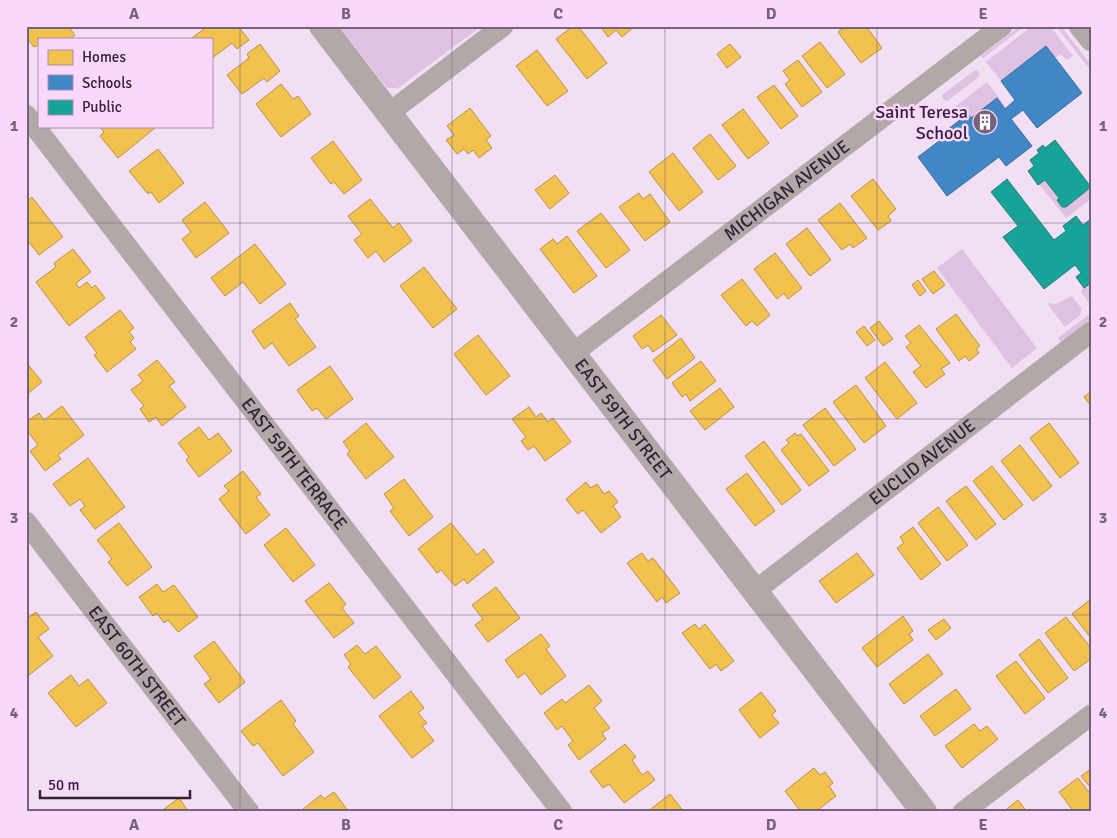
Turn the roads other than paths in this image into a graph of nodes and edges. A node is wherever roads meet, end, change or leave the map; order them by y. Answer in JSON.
{"nodes":[{"id":1,"x":322,"y":26,"type":"edge"},
{"id":2,"x":503,"y":26,"type":"edge"},
{"id":3,"x":1002,"y":26,"type":"edge"},
{"id":4,"x":1080,"y":26,"type":"edge"},
{"id":5,"x":1091,"y":41,"type":"edge"},
{"id":6,"x":388,"y":113,"type":"junction"},
{"id":7,"x":26,"y":116,"type":"edge"},
{"id":8,"x":1091,"y":332,"type":"edge"},
{"id":9,"x":572,"y":354,"type":"junction"},
{"id":10,"x":26,"y":522,"type":"edge"},
{"id":11,"x":754,"y":591,"type":"junction"},
{"id":12,"x":1091,"y":715,"type":"edge"},
{"id":13,"x":249,"y":812,"type":"edge"},
{"id":14,"x":562,"y":812,"type":"edge"},
{"id":15,"x":924,"y":812,"type":"edge"},
{"id":16,"x":964,"y":812,"type":"edge"}],
"edges":[{"from":1,"to":6,"type":"street","name":"EAST 59TH STREET"},
{"from":2,"to":6,"type":"street"},
{"from":3,"to":9,"type":"street","name":"MICHIGAN AVENUE"},
{"from":4,"to":5,"type":"street"},
{"from":6,"to":9,"type":"street","name":"EAST 59TH STREET"},
{"from":7,"to":14,"type":"street","name":"EAST 59TH TERRACE"},
{"from":8,"to":11,"type":"street","name":"EUCLID AVENUE"},
{"from":9,"to":11,"type":"street","name":"EAST 59TH STREET"},
{"from":10,"to":13,"type":"street","name":"EAST 60TH STREET"},
{"from":11,"to":15,"type":"street","name":"EAST 59TH STREET"},
{"from":12,"to":16,"type":"street"}]}
